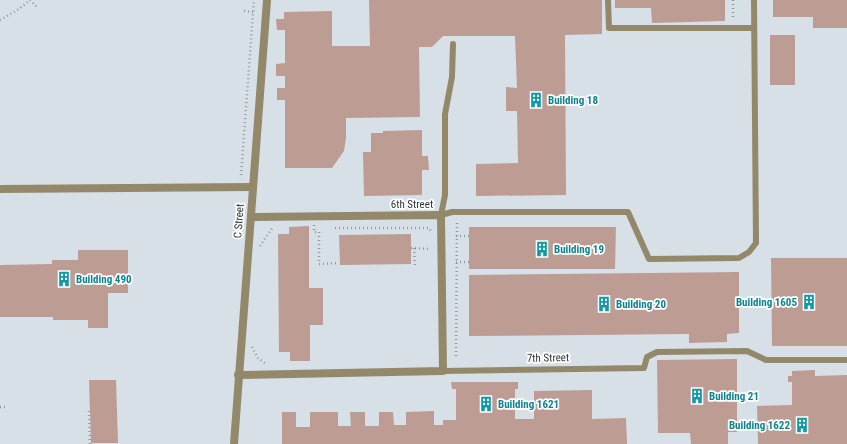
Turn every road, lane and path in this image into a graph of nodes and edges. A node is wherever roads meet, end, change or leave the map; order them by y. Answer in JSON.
{"nodes":[{"id":1,"x":30,"y":0,"type":"edge"},
{"id":2,"x":254,"y":0,"type":"edge"},
{"id":3,"x":267,"y":0,"type":"edge"},
{"id":4,"x":608,"y":0,"type":"edge"},
{"id":5,"x":733,"y":0,"type":"edge"},
{"id":6,"x":754,"y":0,"type":"edge"},
{"id":7,"x":36,"y":8,"type":"dead end"},
{"id":8,"x":244,"y":12,"type":"dead end"},
{"id":9,"x":253,"y":12,"type":"junction"},
{"id":10,"x":0,"y":20,"type":"edge"},
{"id":11,"x":733,"y":24,"type":"dead end"},
{"id":12,"x":754,"y":28,"type":"junction"},
{"id":13,"x":453,"y":44,"type":"dead end"},
{"id":14,"x":241,"y":175,"type":"dead end"},
{"id":15,"x":253,"y":187,"type":"junction"},
{"id":16,"x":0,"y":189,"type":"edge"},
{"id":17,"x":441,"y":215,"type":"junction"},
{"id":18,"x":251,"y":216,"type":"junction"},
{"id":19,"x":460,"y":219,"type":"dead end"},
{"id":20,"x":318,"y":223,"type":"dead end"},
{"id":21,"x":278,"y":224,"type":"dead end"},
{"id":22,"x":330,"y":228,"type":"dead end"},
{"id":23,"x":433,"y":233,"type":"dead end"},
{"id":24,"x":456,"y":236,"type":"junction"},
{"id":25,"x":469,"y":236,"type":"dead end"},
{"id":26,"x":411,"y":248,"type":"dead end"},
{"id":27,"x":414,"y":248,"type":"junction"},
{"id":28,"x":442,"y":249,"type":"junction"},
{"id":29,"x":259,"y":252,"type":"dead end"},
{"id":30,"x":456,"y":262,"type":"junction"},
{"id":31,"x":469,"y":262,"type":"dead end"},
{"id":32,"x":338,"y":263,"type":"dead end"},
{"id":33,"x":415,"y":267,"type":"dead end"},
{"id":34,"x":253,"y":340,"type":"dead end"},
{"id":35,"x":456,"y":356,"type":"dead end"},
{"id":36,"x":847,"y":360,"type":"edge"},
{"id":37,"x":270,"y":366,"type":"dead end"},
{"id":38,"x":443,"y":371,"type":"junction"},
{"id":39,"x":238,"y":374,"type":"junction"},
{"id":40,"x":0,"y":407,"type":"edge"},
{"id":41,"x":8,"y":407,"type":"dead end"},
{"id":42,"x":89,"y":411,"type":"dead end"},
{"id":43,"x":90,"y":444,"type":"edge"},
{"id":44,"x":234,"y":444,"type":"edge"}],
"edges":[{"from":1,"to":7,"type":"path"},
{"from":1,"to":10,"type":"path"},
{"from":2,"to":9,"type":"path"},
{"from":3,"to":15,"type":"street","name":"C Street"},
{"from":4,"to":12,"type":"lane"},
{"from":5,"to":11,"type":"path"},
{"from":6,"to":12,"type":"lane"},
{"from":8,"to":9,"type":"path"},
{"from":9,"to":14,"type":"path"},
{"from":12,"to":17,"type":"lane"},
{"from":13,"to":17,"type":"lane"},
{"from":15,"to":16,"type":"street"},
{"from":15,"to":18,"type":"street","name":"C Street"},
{"from":17,"to":18,"type":"street","name":"6th Street"},
{"from":17,"to":28,"type":"street","name":"6th Street"},
{"from":18,"to":39,"type":"street","name":"C Street"},
{"from":19,"to":24,"type":"path"},
{"from":20,"to":32,"type":"path"},
{"from":21,"to":29,"type":"path"},
{"from":22,"to":23,"type":"path"},
{"from":24,"to":25,"type":"path"},
{"from":24,"to":30,"type":"path"},
{"from":26,"to":27,"type":"path"},
{"from":27,"to":28,"type":"path"},
{"from":27,"to":33,"type":"path"},
{"from":28,"to":38,"type":"street","name":"6th Street"},
{"from":30,"to":31,"type":"path"},
{"from":30,"to":35,"type":"path"},
{"from":34,"to":37,"type":"path"},
{"from":36,"to":38,"type":"lane","name":"7th Street"},
{"from":38,"to":39,"type":"street","name":"7th Street"},
{"from":39,"to":44,"type":"street","name":"C Street"},
{"from":40,"to":41,"type":"path"},
{"from":42,"to":43,"type":"path"}]}
